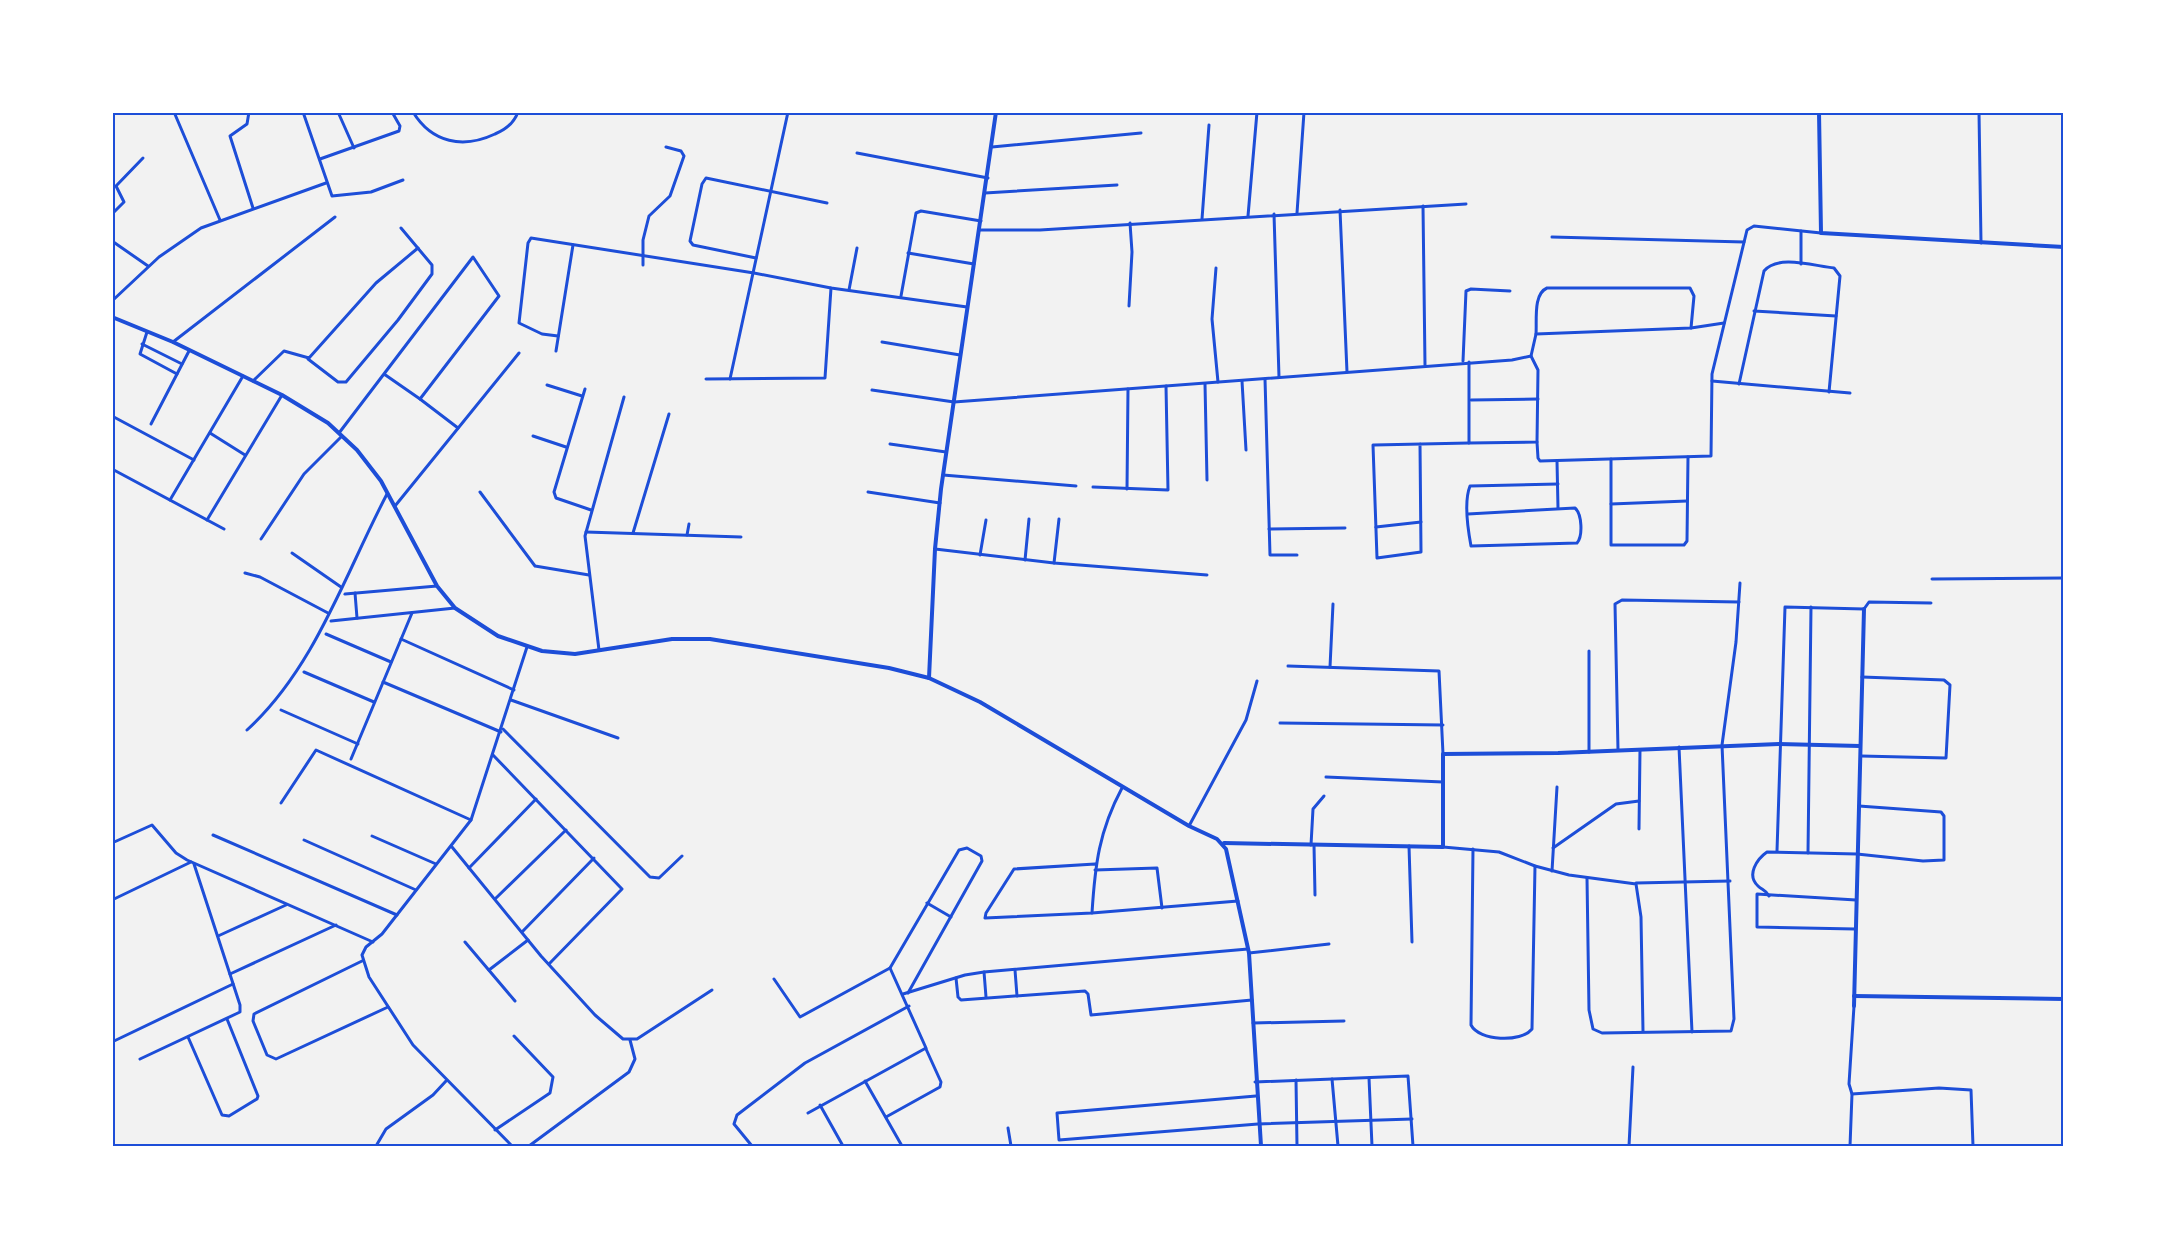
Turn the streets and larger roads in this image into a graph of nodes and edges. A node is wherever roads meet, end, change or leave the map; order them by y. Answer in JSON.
{"nodes":[{"id":1,"x":174,"y":112,"type":"edge"},
{"id":2,"x":249,"y":112,"type":"edge"},
{"id":3,"x":303,"y":112,"type":"edge"},
{"id":4,"x":338,"y":112,"type":"edge"},
{"id":5,"x":392,"y":112,"type":"edge"},
{"id":6,"x":413,"y":112,"type":"edge"},
{"id":7,"x":518,"y":112,"type":"edge"},
{"id":8,"x":788,"y":112,"type":"edge"},
{"id":9,"x":996,"y":112,"type":"edge"},
{"id":10,"x":1257,"y":112,"type":"edge"},
{"id":11,"x":1304,"y":112,"type":"edge"},
{"id":12,"x":1819,"y":112,"type":"edge"},
{"id":13,"x":1979,"y":112,"type":"edge"},
{"id":14,"x":1209,"y":125,"type":"dead end"},
{"id":15,"x":1141,"y":133,"type":"dead end"},
{"id":16,"x":666,"y":147,"type":"dead end"},
{"id":17,"x":992,"y":147,"type":"junction"},
{"id":18,"x":354,"y":148,"type":"junction"},
{"id":19,"x":857,"y":153,"type":"dead end"},
{"id":20,"x":143,"y":158,"type":"dead end"},
{"id":21,"x":320,"y":159,"type":"junction"},
{"id":22,"x":987,"y":178,"type":"junction"},
{"id":23,"x":403,"y":180,"type":"dead end"},
{"id":24,"x":326,"y":183,"type":"junction"},
{"id":25,"x":114,"y":184,"type":"edge"},
{"id":26,"x":1117,"y":185,"type":"dead end"},
{"id":27,"x":771,"y":190,"type":"junction"},
{"id":28,"x":985,"y":193,"type":"junction"},
{"id":29,"x":827,"y":203,"type":"dead end"},
{"id":30,"x":1466,"y":204,"type":"dead end"},
{"id":31,"x":1424,"y":206,"type":"junction"},
{"id":32,"x":253,"y":208,"type":"junction"},
{"id":33,"x":1340,"y":210,"type":"junction"},
{"id":34,"x":1297,"y":213,"type":"junction"},
{"id":35,"x":112,"y":214,"type":"edge"},
{"id":36,"x":1274,"y":214,"type":"junction"},
{"id":37,"x":1248,"y":216,"type":"junction"},
{"id":38,"x":335,"y":217,"type":"dead end"},
{"id":39,"x":1202,"y":219,"type":"junction"},
{"id":40,"x":220,"y":220,"type":"junction"},
{"id":41,"x":981,"y":221,"type":"junction"},
{"id":42,"x":1130,"y":223,"type":"junction"},
{"id":43,"x":401,"y":228,"type":"dead end"},
{"id":44,"x":980,"y":230,"type":"junction"},
{"id":45,"x":1801,"y":231,"type":"junction"},
{"id":46,"x":1821,"y":232,"type":"junction"},
{"id":47,"x":1552,"y":237,"type":"dead end"},
{"id":48,"x":112,"y":241,"type":"edge"},
{"id":49,"x":1744,"y":242,"type":"junction"},
{"id":50,"x":1981,"y":243,"type":"junction"},
{"id":51,"x":573,"y":245,"type":"junction"},
{"id":52,"x":2064,"y":247,"type":"edge"},
{"id":53,"x":418,"y":248,"type":"junction"},
{"id":54,"x":857,"y":248,"type":"dead end"},
{"id":55,"x":908,"y":253,"type":"junction"},
{"id":56,"x":643,"y":255,"type":"junction"},
{"id":57,"x":756,"y":258,"type":"junction"},
{"id":58,"x":975,"y":264,"type":"junction"},
{"id":59,"x":1802,"y":264,"type":"junction"},
{"id":60,"x":643,"y":265,"type":"dead end"},
{"id":61,"x":148,"y":266,"type":"junction"},
{"id":62,"x":1216,"y":268,"type":"dead end"},
{"id":63,"x":754,"y":273,"type":"junction"},
{"id":64,"x":831,"y":288,"type":"junction"},
{"id":65,"x":849,"y":290,"type":"junction"},
{"id":66,"x":1510,"y":291,"type":"dead end"},
{"id":67,"x":901,"y":297,"type":"junction"},
{"id":68,"x":112,"y":301,"type":"edge"},
{"id":69,"x":1128,"y":306,"type":"dead end"},
{"id":70,"x":969,"y":307,"type":"junction"},
{"id":71,"x":1754,"y":311,"type":"junction"},
{"id":72,"x":1837,"y":316,"type":"junction"},
{"id":73,"x":112,"y":317,"type":"edge"},
{"id":74,"x":1724,"y":323,"type":"junction"},
{"id":75,"x":1691,"y":328,"type":"junction"},
{"id":76,"x":147,"y":332,"type":"junction"},
{"id":77,"x":1536,"y":333,"type":"junction"},
{"id":78,"x":558,"y":336,"type":"junction"},
{"id":79,"x":173,"y":342,"type":"junction"},
{"id":80,"x":882,"y":342,"type":"dead end"},
{"id":81,"x":142,"y":344,"type":"junction"},
{"id":82,"x":189,"y":351,"type":"junction"},
{"id":83,"x":556,"y":351,"type":"dead end"},
{"id":84,"x":519,"y":353,"type":"dead end"},
{"id":85,"x":962,"y":355,"type":"junction"},
{"id":86,"x":1531,"y":356,"type":"junction"},
{"id":87,"x":308,"y":359,"type":"junction"},
{"id":88,"x":1463,"y":362,"type":"junction"},
{"id":89,"x":1469,"y":362,"type":"junction"},
{"id":90,"x":182,"y":364,"type":"junction"},
{"id":91,"x":1425,"y":365,"type":"junction"},
{"id":92,"x":1347,"y":372,"type":"junction"},
{"id":93,"x":177,"y":374,"type":"junction"},
{"id":94,"x":384,"y":374,"type":"junction"},
{"id":95,"x":243,"y":376,"type":"junction"},
{"id":96,"x":1279,"y":377,"type":"junction"},
{"id":97,"x":1265,"y":378,"type":"junction"},
{"id":98,"x":706,"y":379,"type":"dead end"},
{"id":99,"x":730,"y":379,"type":"junction"},
{"id":100,"x":253,"y":381,"type":"junction"},
{"id":101,"x":1242,"y":381,"type":"junction"},
{"id":102,"x":1712,"y":381,"type":"junction"},
{"id":103,"x":1218,"y":383,"type":"junction"},
{"id":104,"x":1205,"y":384,"type":"junction"},
{"id":105,"x":1739,"y":384,"type":"junction"},
{"id":106,"x":547,"y":385,"type":"dead end"},
{"id":107,"x":1166,"y":386,"type":"junction"},
{"id":108,"x":585,"y":389,"type":"dead end"},
{"id":109,"x":1128,"y":389,"type":"junction"},
{"id":110,"x":872,"y":390,"type":"dead end"},
{"id":111,"x":1829,"y":392,"type":"junction"},
{"id":112,"x":1850,"y":393,"type":"dead end"},
{"id":113,"x":282,"y":395,"type":"junction"},
{"id":114,"x":582,"y":396,"type":"junction"},
{"id":115,"x":624,"y":397,"type":"dead end"},
{"id":116,"x":420,"y":399,"type":"junction"},
{"id":117,"x":1538,"y":399,"type":"junction"},
{"id":118,"x":1470,"y":400,"type":"junction"},
{"id":119,"x":954,"y":402,"type":"junction"},
{"id":120,"x":669,"y":414,"type":"dead end"},
{"id":121,"x":112,"y":416,"type":"edge"},
{"id":122,"x":151,"y":424,"type":"dead end"},
{"id":123,"x":458,"y":428,"type":"junction"},
{"id":124,"x":210,"y":433,"type":"junction"},
{"id":125,"x":340,"y":435,"type":"junction"},
{"id":126,"x":533,"y":436,"type":"dead end"},
{"id":127,"x":1537,"y":442,"type":"junction"},
{"id":128,"x":1469,"y":443,"type":"junction"},
{"id":129,"x":890,"y":444,"type":"dead end"},
{"id":130,"x":1420,"y":444,"type":"junction"},
{"id":131,"x":566,"y":447,"type":"junction"},
{"id":132,"x":1246,"y":450,"type":"dead end"},
{"id":133,"x":946,"y":452,"type":"junction"},
{"id":134,"x":245,"y":455,"type":"junction"},
{"id":135,"x":1688,"y":457,"type":"junction"},
{"id":136,"x":1611,"y":459,"type":"junction"},
{"id":137,"x":194,"y":460,"type":"junction"},
{"id":138,"x":1557,"y":461,"type":"junction"},
{"id":139,"x":112,"y":469,"type":"edge"},
{"id":140,"x":943,"y":475,"type":"junction"},
{"id":141,"x":1207,"y":480,"type":"dead end"},
{"id":142,"x":1558,"y":484,"type":"junction"},
{"id":143,"x":1076,"y":486,"type":"dead end"},
{"id":144,"x":1093,"y":487,"type":"dead end"},
{"id":145,"x":1127,"y":489,"type":"junction"},
{"id":146,"x":388,"y":492,"type":"junction"},
{"id":147,"x":480,"y":492,"type":"dead end"},
{"id":148,"x":868,"y":492,"type":"dead end"},
{"id":149,"x":170,"y":500,"type":"junction"},
{"id":150,"x":1687,"y":501,"type":"junction"},
{"id":151,"x":940,"y":503,"type":"junction"},
{"id":152,"x":1611,"y":504,"type":"junction"},
{"id":153,"x":395,"y":506,"type":"junction"},
{"id":154,"x":1558,"y":508,"type":"junction"},
{"id":155,"x":591,"y":510,"type":"junction"},
{"id":156,"x":1468,"y":514,"type":"junction"},
{"id":157,"x":1029,"y":519,"type":"dead end"},
{"id":158,"x":1059,"y":519,"type":"dead end"},
{"id":159,"x":207,"y":520,"type":"junction"},
{"id":160,"x":986,"y":520,"type":"dead end"},
{"id":161,"x":1421,"y":522,"type":"junction"},
{"id":162,"x":689,"y":524,"type":"dead end"},
{"id":163,"x":1376,"y":527,"type":"junction"},
{"id":164,"x":1345,"y":528,"type":"dead end"},
{"id":165,"x":224,"y":529,"type":"dead end"},
{"id":166,"x":1269,"y":529,"type":"junction"},
{"id":167,"x":586,"y":532,"type":"junction"},
{"id":168,"x":633,"y":533,"type":"junction"},
{"id":169,"x":687,"y":535,"type":"junction"},
{"id":170,"x":741,"y":537,"type":"dead end"},
{"id":171,"x":261,"y":539,"type":"dead end"},
{"id":172,"x":935,"y":549,"type":"junction"},
{"id":173,"x":292,"y":554,"type":"dead end"},
{"id":174,"x":980,"y":555,"type":"junction"},
{"id":175,"x":1297,"y":555,"type":"dead end"},
{"id":176,"x":1025,"y":560,"type":"junction"},
{"id":177,"x":1054,"y":563,"type":"junction"},
{"id":178,"x":245,"y":573,"type":"dead end"},
{"id":179,"x":589,"y":575,"type":"junction"},
{"id":180,"x":1207,"y":575,"type":"dead end"},
{"id":181,"x":2064,"y":578,"type":"edge"},
{"id":182,"x":1932,"y":579,"type":"dead end"},
{"id":183,"x":1740,"y":583,"type":"dead end"},
{"id":184,"x":437,"y":586,"type":"junction"},
{"id":185,"x":341,"y":587,"type":"junction"},
{"id":186,"x":355,"y":593,"type":"junction"},
{"id":187,"x":345,"y":594,"type":"dead end"},
{"id":188,"x":1739,"y":602,"type":"junction"},
{"id":189,"x":1931,"y":603,"type":"dead end"},
{"id":190,"x":1333,"y":604,"type":"dead end"},
{"id":191,"x":1811,"y":607,"type":"junction"},
{"id":192,"x":455,"y":608,"type":"junction"},
{"id":193,"x":1864,"y":609,"type":"junction"},
{"id":194,"x":328,"y":613,"type":"junction"},
{"id":195,"x":412,"y":613,"type":"junction"},
{"id":196,"x":357,"y":618,"type":"junction"},
{"id":197,"x":331,"y":621,"type":"dead end"},
{"id":198,"x":326,"y":634,"type":"dead end"},
{"id":199,"x":401,"y":639,"type":"junction"},
{"id":200,"x":527,"y":647,"type":"junction"},
{"id":201,"x":1589,"y":651,"type":"dead end"},
{"id":202,"x":599,"y":652,"type":"junction"},
{"id":203,"x":391,"y":662,"type":"junction"},
{"id":204,"x":1288,"y":666,"type":"dead end"},
{"id":205,"x":1330,"y":667,"type":"junction"},
{"id":206,"x":304,"y":672,"type":"dead end"},
{"id":207,"x":1862,"y":677,"type":"junction"},
{"id":208,"x":929,"y":678,"type":"junction"},
{"id":209,"x":1257,"y":681,"type":"dead end"},
{"id":210,"x":383,"y":682,"type":"junction"},
{"id":211,"x":514,"y":690,"type":"junction"},
{"id":212,"x":511,"y":700,"type":"junction"},
{"id":213,"x":375,"y":702,"type":"junction"},
{"id":214,"x":281,"y":710,"type":"dead end"},
{"id":215,"x":1280,"y":723,"type":"dead end"},
{"id":216,"x":1443,"y":725,"type":"junction"},
{"id":217,"x":247,"y":730,"type":"dead end"},
{"id":218,"x":502,"y":730,"type":"junction"},
{"id":219,"x":618,"y":738,"type":"dead end"},
{"id":220,"x":358,"y":744,"type":"junction"},
{"id":221,"x":1779,"y":744,"type":"junction"},
{"id":222,"x":1722,"y":745,"type":"junction"},
{"id":223,"x":1808,"y":745,"type":"junction"},
{"id":224,"x":1860,"y":746,"type":"junction"},
{"id":225,"x":1679,"y":747,"type":"junction"},
{"id":226,"x":1640,"y":748,"type":"junction"},
{"id":227,"x":1618,"y":750,"type":"junction"},
{"id":228,"x":1589,"y":752,"type":"junction"},
{"id":229,"x":1443,"y":754,"type":"junction"},
{"id":230,"x":494,"y":755,"type":"junction"},
{"id":231,"x":1860,"y":756,"type":"junction"},
{"id":232,"x":351,"y":759,"type":"dead end"},
{"id":233,"x":1326,"y":777,"type":"dead end"},
{"id":234,"x":1443,"y":782,"type":"junction"},
{"id":235,"x":1557,"y":787,"type":"dead end"},
{"id":236,"x":1122,"y":788,"type":"junction"},
{"id":237,"x":1324,"y":796,"type":"dead end"},
{"id":238,"x":536,"y":799,"type":"junction"},
{"id":239,"x":1639,"y":801,"type":"junction"},
{"id":240,"x":281,"y":803,"type":"dead end"},
{"id":241,"x":1859,"y":806,"type":"junction"},
{"id":242,"x":471,"y":820,"type":"junction"},
{"id":243,"x":1189,"y":826,"type":"junction"},
{"id":244,"x":1639,"y":829,"type":"dead end"},
{"id":245,"x":566,"y":830,"type":"junction"},
{"id":246,"x":213,"y":836,"type":"dead end"},
{"id":247,"x":372,"y":836,"type":"dead end"},
{"id":248,"x":304,"y":840,"type":"dead end"},
{"id":249,"x":112,"y":843,"type":"edge"},
{"id":250,"x":1223,"y":843,"type":"junction"},
{"id":251,"x":1312,"y":845,"type":"junction"},
{"id":252,"x":1409,"y":846,"type":"junction"},
{"id":253,"x":452,"y":847,"type":"junction"},
{"id":254,"x":1443,"y":847,"type":"junction"},
{"id":255,"x":1553,"y":848,"type":"junction"},
{"id":256,"x":1473,"y":849,"type":"junction"},
{"id":257,"x":1777,"y":851,"type":"junction"},
{"id":258,"x":1808,"y":853,"type":"junction"},
{"id":259,"x":1857,"y":854,"type":"junction"},
{"id":260,"x":682,"y":856,"type":"dead end"},
{"id":261,"x":594,"y":858,"type":"junction"},
{"id":262,"x":192,"y":863,"type":"junction"},
{"id":263,"x":436,"y":864,"type":"junction"},
{"id":264,"x":1095,"y":864,"type":"junction"},
{"id":265,"x":1535,"y":866,"type":"junction"},
{"id":266,"x":469,"y":868,"type":"junction"},
{"id":267,"x":1095,"y":870,"type":"junction"},
{"id":268,"x":1552,"y":871,"type":"junction"},
{"id":269,"x":1587,"y":878,"type":"junction"},
{"id":270,"x":1730,"y":880,"type":"junction"},
{"id":271,"x":1634,"y":883,"type":"junction"},
{"id":272,"x":1687,"y":883,"type":"junction"},
{"id":273,"x":416,"y":890,"type":"junction"},
{"id":274,"x":1315,"y":895,"type":"dead end"},
{"id":275,"x":1769,"y":896,"type":"junction"},
{"id":276,"x":495,"y":899,"type":"junction"},
{"id":277,"x":112,"y":900,"type":"edge"},
{"id":278,"x":1856,"y":900,"type":"junction"},
{"id":279,"x":1238,"y":901,"type":"junction"},
{"id":280,"x":927,"y":903,"type":"junction"},
{"id":281,"x":286,"y":904,"type":"junction"},
{"id":282,"x":1162,"y":908,"type":"junction"},
{"id":283,"x":1092,"y":913,"type":"junction"},
{"id":284,"x":397,"y":915,"type":"junction"},
{"id":285,"x":951,"y":917,"type":"junction"},
{"id":286,"x":336,"y":925,"type":"junction"},
{"id":287,"x":1855,"y":929,"type":"junction"},
{"id":288,"x":522,"y":932,"type":"junction"},
{"id":289,"x":218,"y":936,"type":"junction"},
{"id":290,"x":528,"y":940,"type":"junction"},
{"id":291,"x":373,"y":942,"type":"junction"},
{"id":292,"x":465,"y":942,"type":"dead end"},
{"id":293,"x":1412,"y":942,"type":"dead end"},
{"id":294,"x":1329,"y":944,"type":"dead end"},
{"id":295,"x":1249,"y":951,"type":"junction"},
{"id":296,"x":362,"y":962,"type":"junction"},
{"id":297,"x":549,"y":964,"type":"junction"},
{"id":298,"x":890,"y":968,"type":"junction"},
{"id":299,"x":488,"y":970,"type":"junction"},
{"id":300,"x":1015,"y":970,"type":"junction"},
{"id":301,"x":984,"y":972,"type":"junction"},
{"id":302,"x":230,"y":974,"type":"junction"},
{"id":303,"x":956,"y":978,"type":"junction"},
{"id":304,"x":774,"y":979,"type":"dead end"},
{"id":305,"x":233,"y":984,"type":"junction"},
{"id":306,"x":712,"y":990,"type":"dead end"},
{"id":307,"x":908,"y":993,"type":"junction"},
{"id":308,"x":903,"y":994,"type":"junction"},
{"id":309,"x":1017,"y":996,"type":"junction"},
{"id":310,"x":1854,"y":996,"type":"junction"},
{"id":311,"x":986,"y":997,"type":"junction"},
{"id":312,"x":2064,"y":999,"type":"edge"},
{"id":313,"x":1252,"y":1000,"type":"junction"},
{"id":314,"x":515,"y":1001,"type":"dead end"},
{"id":315,"x":909,"y":1006,"type":"junction"},
{"id":316,"x":1854,"y":1006,"type":"joint"},
{"id":317,"x":388,"y":1007,"type":"junction"},
{"id":318,"x":227,"y":1019,"type":"junction"},
{"id":319,"x":1344,"y":1021,"type":"dead end"},
{"id":320,"x":1253,"y":1023,"type":"junction"},
{"id":321,"x":1643,"y":1031,"type":"junction"},
{"id":322,"x":1692,"y":1032,"type":"junction"},
{"id":323,"x":514,"y":1036,"type":"dead end"},
{"id":324,"x":188,"y":1037,"type":"junction"},
{"id":325,"x":630,"y":1040,"type":"junction"},
{"id":326,"x":112,"y":1042,"type":"edge"},
{"id":327,"x":926,"y":1048,"type":"junction"},
{"id":328,"x":140,"y":1059,"type":"dead end"},
{"id":329,"x":1633,"y":1067,"type":"dead end"},
{"id":330,"x":1369,"y":1078,"type":"junction"},
{"id":331,"x":1332,"y":1079,"type":"junction"},
{"id":332,"x":1296,"y":1080,"type":"junction"},
{"id":333,"x":446,"y":1081,"type":"junction"},
{"id":334,"x":865,"y":1081,"type":"junction"},
{"id":335,"x":1255,"y":1082,"type":"junction"},
{"id":336,"x":1852,"y":1094,"type":"junction"},
{"id":337,"x":1256,"y":1096,"type":"junction"},
{"id":338,"x":820,"y":1105,"type":"junction"},
{"id":339,"x":808,"y":1113,"type":"dead end"},
{"id":340,"x":886,"y":1118,"type":"junction"},
{"id":341,"x":1412,"y":1119,"type":"junction"},
{"id":342,"x":1372,"y":1121,"type":"junction"},
{"id":343,"x":1296,"y":1122,"type":"junction"},
{"id":344,"x":1334,"y":1122,"type":"junction"},
{"id":345,"x":1258,"y":1124,"type":"junction"},
{"id":346,"x":1008,"y":1128,"type":"dead end"},
{"id":347,"x":495,"y":1130,"type":"junction"},
{"id":348,"x":1059,"y":1140,"type":"junction"},
{"id":349,"x":376,"y":1146,"type":"edge"},
{"id":350,"x":512,"y":1146,"type":"edge"},
{"id":351,"x":529,"y":1146,"type":"edge"},
{"id":352,"x":752,"y":1146,"type":"edge"},
{"id":353,"x":843,"y":1146,"type":"edge"},
{"id":354,"x":902,"y":1146,"type":"edge"},
{"id":355,"x":1011,"y":1146,"type":"edge"},
{"id":356,"x":1060,"y":1146,"type":"edge"},
{"id":357,"x":1261,"y":1146,"type":"edge"},
{"id":358,"x":1297,"y":1146,"type":"edge"},
{"id":359,"x":1338,"y":1146,"type":"edge"},
{"id":360,"x":1372,"y":1146,"type":"edge"},
{"id":361,"x":1413,"y":1146,"type":"edge"},
{"id":362,"x":1629,"y":1146,"type":"edge"},
{"id":363,"x":1850,"y":1146,"type":"edge"},
{"id":364,"x":1973,"y":1146,"type":"edge"}],
"edges":[{"from":1,"to":40,"type":"street"},
{"from":2,"to":32,"type":"street"},
{"from":3,"to":21,"type":"street"},
{"from":4,"to":18,"type":"street"},
{"from":5,"to":18,"type":"street"},
{"from":6,"to":7,"type":"street"},
{"from":8,"to":27,"type":"street"},
{"from":9,"to":17,"type":"street"},
{"from":10,"to":37,"type":"street"},
{"from":11,"to":34,"type":"street"},
{"from":12,"to":46,"type":"street"},
{"from":13,"to":50,"type":"street"},
{"from":14,"to":39,"type":"street"},
{"from":15,"to":17,"type":"street"},
{"from":16,"to":56,"type":"street"},
{"from":17,"to":22,"type":"street"},
{"from":18,"to":21,"type":"street"},
{"from":19,"to":22,"type":"street"},
{"from":20,"to":25,"type":"street"},
{"from":21,"to":24,"type":"street"},
{"from":22,"to":28,"type":"street"},
{"from":23,"to":24,"type":"street"},
{"from":24,"to":32,"type":"street"},
{"from":25,"to":35,"type":"street"},
{"from":26,"to":28,"type":"street"},
{"from":27,"to":29,"type":"street"},
{"from":27,"to":57,"type":"street"},
{"from":27,"to":57,"type":"street"},
{"from":28,"to":41,"type":"street"},
{"from":30,"to":31,"type":"street"},
{"from":31,"to":33,"type":"street"},
{"from":31,"to":91,"type":"street"},
{"from":32,"to":40,"type":"street"},
{"from":33,"to":34,"type":"street"},
{"from":33,"to":92,"type":"street"},
{"from":34,"to":36,"type":"street"},
{"from":36,"to":37,"type":"street"},
{"from":36,"to":96,"type":"street"},
{"from":37,"to":39,"type":"street"},
{"from":38,"to":79,"type":"street"},
{"from":39,"to":42,"type":"street"},
{"from":40,"to":61,"type":"street"},
{"from":41,"to":44,"type":"street"},
{"from":41,"to":55,"type":"street"},
{"from":42,"to":44,"type":"street"},
{"from":42,"to":69,"type":"street"},
{"from":43,"to":53,"type":"street"},
{"from":44,"to":58,"type":"street"},
{"from":45,"to":46,"type":"street"},
{"from":45,"to":49,"type":"street"},
{"from":45,"to":59,"type":"street"},
{"from":46,"to":50,"type":"street"},
{"from":47,"to":49,"type":"street"},
{"from":48,"to":61,"type":"street"},
{"from":49,"to":74,"type":"street"},
{"from":50,"to":52,"type":"street"},
{"from":51,"to":56,"type":"street"},
{"from":51,"to":78,"type":"street"},
{"from":51,"to":78,"type":"street"},
{"from":53,"to":87,"type":"street"},
{"from":53,"to":87,"type":"street"},
{"from":54,"to":65,"type":"street"},
{"from":55,"to":58,"type":"street"},
{"from":55,"to":67,"type":"street"},
{"from":56,"to":60,"type":"street"},
{"from":56,"to":63,"type":"street"},
{"from":57,"to":63,"type":"street"},
{"from":58,"to":70,"type":"street"},
{"from":59,"to":71,"type":"street"},
{"from":59,"to":72,"type":"street"},
{"from":61,"to":68,"type":"street"},
{"from":62,"to":103,"type":"street"},
{"from":63,"to":64,"type":"street"},
{"from":63,"to":99,"type":"street"},
{"from":64,"to":65,"type":"street"},
{"from":64,"to":99,"type":"street"},
{"from":65,"to":67,"type":"street"},
{"from":66,"to":88,"type":"street"},
{"from":67,"to":70,"type":"street"},
{"from":70,"to":85,"type":"street"},
{"from":71,"to":72,"type":"street"},
{"from":71,"to":105,"type":"street"},
{"from":72,"to":111,"type":"street"},
{"from":73,"to":76,"type":"street"},
{"from":74,"to":75,"type":"street"},
{"from":74,"to":102,"type":"street"},
{"from":75,"to":77,"type":"street"},
{"from":75,"to":77,"type":"street"},
{"from":76,"to":79,"type":"street"},
{"from":76,"to":81,"type":"street"},
{"from":77,"to":86,"type":"street"},
{"from":78,"to":83,"type":"street"},
{"from":79,"to":82,"type":"street"},
{"from":80,"to":85,"type":"street"},
{"from":81,"to":90,"type":"street"},
{"from":81,"to":93,"type":"street"},
{"from":82,"to":90,"type":"street"},
{"from":82,"to":95,"type":"street"},
{"from":84,"to":123,"type":"street"},
{"from":85,"to":119,"type":"street"},
{"from":86,"to":89,"type":"street"},
{"from":86,"to":117,"type":"street"},
{"from":87,"to":100,"type":"street"},
{"from":88,"to":89,"type":"street"},
{"from":88,"to":91,"type":"street"},
{"from":89,"to":118,"type":"street"},
{"from":90,"to":93,"type":"street"},
{"from":91,"to":92,"type":"street"},
{"from":92,"to":96,"type":"street"},
{"from":93,"to":122,"type":"street"},
{"from":94,"to":116,"type":"street"},
{"from":94,"to":116,"type":"street"},
{"from":94,"to":125,"type":"street"},
{"from":95,"to":100,"type":"street"},
{"from":95,"to":124,"type":"street"},
{"from":96,"to":97,"type":"street"},
{"from":97,"to":101,"type":"street"},
{"from":97,"to":166,"type":"street"},
{"from":98,"to":99,"type":"street"},
{"from":100,"to":113,"type":"street"},
{"from":101,"to":103,"type":"street"},
{"from":101,"to":132,"type":"street"},
{"from":102,"to":105,"type":"street"},
{"from":102,"to":135,"type":"street"},
{"from":103,"to":104,"type":"street"},
{"from":104,"to":107,"type":"street"},
{"from":104,"to":141,"type":"street"},
{"from":105,"to":111,"type":"street"},
{"from":106,"to":114,"type":"street"},
{"from":107,"to":109,"type":"street"},
{"from":107,"to":145,"type":"street"},
{"from":108,"to":114,"type":"street"},
{"from":109,"to":119,"type":"street"},
{"from":109,"to":145,"type":"street"},
{"from":110,"to":119,"type":"street"},
{"from":111,"to":112,"type":"street"},
{"from":113,"to":125,"type":"street"},
{"from":113,"to":134,"type":"street"},
{"from":114,"to":131,"type":"street"},
{"from":115,"to":155,"type":"street"},
{"from":116,"to":123,"type":"street"},
{"from":117,"to":118,"type":"street"},
{"from":117,"to":127,"type":"street"},
{"from":118,"to":128,"type":"street"},
{"from":119,"to":133,"type":"street"},
{"from":120,"to":168,"type":"street"},
{"from":121,"to":137,"type":"street"},
{"from":123,"to":153,"type":"street"},
{"from":124,"to":134,"type":"street"},
{"from":124,"to":137,"type":"street"},
{"from":125,"to":146,"type":"street"},
{"from":125,"to":171,"type":"street"},
{"from":126,"to":131,"type":"street"},
{"from":127,"to":128,"type":"street"},
{"from":127,"to":138,"type":"street"},
{"from":128,"to":130,"type":"street"},
{"from":129,"to":133,"type":"street"},
{"from":130,"to":161,"type":"street"},
{"from":130,"to":163,"type":"street"},
{"from":131,"to":155,"type":"street"},
{"from":133,"to":140,"type":"street"},
{"from":134,"to":159,"type":"street"},
{"from":135,"to":136,"type":"street"},
{"from":135,"to":150,"type":"street"},
{"from":136,"to":138,"type":"street"},
{"from":136,"to":152,"type":"street"},
{"from":137,"to":149,"type":"street"},
{"from":138,"to":142,"type":"street"},
{"from":139,"to":149,"type":"street"},
{"from":140,"to":143,"type":"street"},
{"from":140,"to":151,"type":"street"},
{"from":142,"to":154,"type":"street"},
{"from":142,"to":156,"type":"street"},
{"from":144,"to":145,"type":"street"},
{"from":146,"to":153,"type":"street"},
{"from":146,"to":185,"type":"street"},
{"from":147,"to":179,"type":"street"},
{"from":148,"to":151,"type":"street"},
{"from":149,"to":159,"type":"street"},
{"from":150,"to":152,"type":"street"},
{"from":150,"to":152,"type":"street"},
{"from":151,"to":172,"type":"street"},
{"from":153,"to":184,"type":"street"},
{"from":154,"to":156,"type":"street"},
{"from":154,"to":156,"type":"street"},
{"from":155,"to":167,"type":"street"},
{"from":157,"to":176,"type":"street"},
{"from":158,"to":177,"type":"street"},
{"from":159,"to":165,"type":"street"},
{"from":160,"to":174,"type":"street"},
{"from":161,"to":163,"type":"street"},
{"from":161,"to":163,"type":"street"},
{"from":162,"to":169,"type":"street"},
{"from":164,"to":166,"type":"street"},
{"from":166,"to":175,"type":"street"},
{"from":167,"to":168,"type":"street"},
{"from":167,"to":179,"type":"street"},
{"from":168,"to":169,"type":"street"},
{"from":169,"to":170,"type":"street"},
{"from":172,"to":174,"type":"street"},
{"from":172,"to":208,"type":"street"},
{"from":173,"to":185,"type":"street"},
{"from":174,"to":176,"type":"street"},
{"from":176,"to":177,"type":"street"},
{"from":177,"to":180,"type":"street"},
{"from":178,"to":194,"type":"street"},
{"from":179,"to":202,"type":"street"},
{"from":181,"to":182,"type":"street"},
{"from":183,"to":188,"type":"street"},
{"from":184,"to":186,"type":"street"},
{"from":184,"to":192,"type":"street"},
{"from":185,"to":194,"type":"street"},
{"from":186,"to":187,"type":"street"},
{"from":186,"to":196,"type":"street"},
{"from":188,"to":222,"type":"street"},
{"from":188,"to":227,"type":"street"},
{"from":189,"to":193,"type":"street"},
{"from":190,"to":205,"type":"street"},
{"from":191,"to":193,"type":"street"},
{"from":191,"to":221,"type":"street"},
{"from":191,"to":223,"type":"street"},
{"from":192,"to":195,"type":"street"},
{"from":192,"to":200,"type":"street"},
{"from":193,"to":207,"type":"street"},
{"from":194,"to":217,"type":"street"},
{"from":195,"to":196,"type":"street"},
{"from":195,"to":199,"type":"street"},
{"from":196,"to":197,"type":"street"},
{"from":198,"to":203,"type":"street"},
{"from":199,"to":203,"type":"street"},
{"from":199,"to":211,"type":"street"},
{"from":200,"to":202,"type":"street"},
{"from":200,"to":211,"type":"street"},
{"from":201,"to":228,"type":"street"},
{"from":202,"to":208,"type":"street"},
{"from":203,"to":210,"type":"street"},
{"from":204,"to":205,"type":"street"},
{"from":205,"to":216,"type":"street"},
{"from":206,"to":213,"type":"street"},
{"from":207,"to":224,"type":"street"},
{"from":207,"to":231,"type":"street"},
{"from":208,"to":236,"type":"street"},
{"from":209,"to":243,"type":"street"},
{"from":210,"to":213,"type":"street"},
{"from":210,"to":218,"type":"street"},
{"from":211,"to":212,"type":"street"},
{"from":212,"to":218,"type":"street"},
{"from":212,"to":219,"type":"street"},
{"from":213,"to":220,"type":"street"},
{"from":214,"to":220,"type":"street"},
{"from":215,"to":216,"type":"street"},
{"from":216,"to":229,"type":"street"},
{"from":218,"to":230,"type":"street"},
{"from":218,"to":260,"type":"street"},
{"from":220,"to":232,"type":"street"},
{"from":221,"to":222,"type":"street"},
{"from":221,"to":223,"type":"street"},
{"from":221,"to":257,"type":"street"},
{"from":222,"to":225,"type":"street"},
{"from":222,"to":270,"type":"street"},
{"from":223,"to":224,"type":"street"},
{"from":223,"to":258,"type":"street"},
{"from":224,"to":231,"type":"street"},
{"from":225,"to":226,"type":"street"},
{"from":225,"to":272,"type":"street"},
{"from":226,"to":227,"type":"street"},
{"from":226,"to":239,"type":"street"},
{"from":227,"to":228,"type":"street"},
{"from":228,"to":229,"type":"street"},
{"from":229,"to":234,"type":"street"},
{"from":230,"to":238,"type":"street"},
{"from":230,"to":242,"type":"street"},
{"from":231,"to":241,"type":"street"},
{"from":233,"to":234,"type":"street"},
{"from":234,"to":254,"type":"street"},
{"from":235,"to":255,"type":"street"},
{"from":236,"to":243,"type":"street"},
{"from":236,"to":264,"type":"street"},
{"from":237,"to":251,"type":"street"},
{"from":238,"to":245,"type":"street"},
{"from":238,"to":266,"type":"street"},
{"from":239,"to":244,"type":"street"},
{"from":239,"to":255,"type":"street"},
{"from":240,"to":242,"type":"street"},
{"from":241,"to":259,"type":"street"},
{"from":241,"to":259,"type":"street"},
{"from":242,"to":253,"type":"street"},
{"from":243,"to":250,"type":"street"},
{"from":245,"to":261,"type":"street"},
{"from":245,"to":276,"type":"street"},
{"from":246,"to":284,"type":"street"},
{"from":247,"to":263,"type":"street"},
{"from":248,"to":273,"type":"street"},
{"from":249,"to":262,"type":"street"},
{"from":250,"to":251,"type":"street"},
{"from":250,"to":279,"type":"street"},
{"from":251,"to":252,"type":"street"},
{"from":251,"to":274,"type":"street"},
{"from":252,"to":254,"type":"street"},
{"from":252,"to":293,"type":"street"},
{"from":253,"to":263,"type":"street"},
{"from":253,"to":266,"type":"street"},
{"from":254,"to":256,"type":"street"},
{"from":255,"to":268,"type":"street"},
{"from":256,"to":265,"type":"street"},
{"from":256,"to":265,"type":"street"},
{"from":257,"to":258,"type":"street"},
{"from":257,"to":275,"type":"street"},
{"from":258,"to":259,"type":"street"},
{"from":259,"to":278,"type":"street"},
{"from":261,"to":288,"type":"street"},
{"from":261,"to":297,"type":"street"},
{"from":262,"to":277,"type":"street"},
{"from":262,"to":281,"type":"street"},
{"from":262,"to":289,"type":"street"},
{"from":263,"to":273,"type":"street"},
{"from":264,"to":267,"type":"street"},
{"from":264,"to":283,"type":"street"},
{"from":265,"to":268,"type":"street"},
{"from":266,"to":276,"type":"street"},
{"from":267,"to":282,"type":"street"},
{"from":267,"to":283,"type":"street"},
{"from":268,"to":269,"type":"street"},
{"from":269,"to":271,"type":"street"},
{"from":269,"to":321,"type":"street"},
{"from":270,"to":272,"type":"street"},
{"from":270,"to":322,"type":"street"},
{"from":271,"to":272,"type":"street"},
{"from":271,"to":321,"type":"street"},
{"from":272,"to":322,"type":"street"},
{"from":273,"to":284,"type":"street"},
{"from":275,"to":278,"type":"street"},
{"from":275,"to":287,"type":"street"},
{"from":276,"to":288,"type":"street"},
{"from":278,"to":287,"type":"street"},
{"from":279,"to":282,"type":"street"},
{"from":279,"to":295,"type":"street"},
{"from":280,"to":285,"type":"street"},
{"from":280,"to":285,"type":"street"},
{"from":280,"to":298,"type":"street"},
{"from":281,"to":286,"type":"street"},
{"from":281,"to":289,"type":"street"},
{"from":282,"to":283,"type":"street"},
{"from":284,"to":291,"type":"street"},
{"from":285,"to":307,"type":"street"},
{"from":286,"to":291,"type":"street"},
{"from":286,"to":302,"type":"street"},
{"from":287,"to":310,"type":"street"},
{"from":288,"to":290,"type":"street"},
{"from":289,"to":302,"type":"street"},
{"from":290,"to":297,"type":"street"},
{"from":290,"to":299,"type":"street"},
{"from":291,"to":296,"type":"street"},
{"from":292,"to":299,"type":"street"},
{"from":294,"to":295,"type":"street"},
{"from":295,"to":300,"type":"street"},
{"from":295,"to":313,"type":"street"},
{"from":296,"to":317,"type":"street"},
{"from":296,"to":317,"type":"street"},
{"from":297,"to":325,"type":"street"},
{"from":298,"to":304,"type":"street"},
{"from":298,"to":308,"type":"street"},
{"from":299,"to":314,"type":"street"},
{"from":300,"to":301,"type":"street"},
{"from":300,"to":309,"type":"street"},
{"from":301,"to":303,"type":"street"},
{"from":301,"to":311,"type":"street"},
{"from":302,"to":305,"type":"street"},
{"from":303,"to":307,"type":"street"},
{"from":303,"to":311,"type":"street"},
{"from":305,"to":318,"type":"street"},
{"from":305,"to":326,"type":"street"},
{"from":306,"to":325,"type":"street"},
{"from":307,"to":308,"type":"street"},
{"from":308,"to":315,"type":"street"},
{"from":309,"to":311,"type":"street"},
{"from":309,"to":313,"type":"street"},
{"from":310,"to":312,"type":"street"},
{"from":310,"to":316,"type":"street"},
{"from":313,"to":320,"type":"street"},
{"from":315,"to":327,"type":"street"},
{"from":315,"to":352,"type":"street"},
{"from":316,"to":336,"type":"street"},
{"from":317,"to":333,"type":"street"},
{"from":318,"to":324,"type":"street"},
{"from":318,"to":324,"type":"street"},
{"from":319,"to":320,"type":"street"},
{"from":320,"to":335,"type":"street"},
{"from":321,"to":322,"type":"street"},
{"from":323,"to":347,"type":"street"},
{"from":324,"to":328,"type":"street"},
{"from":325,"to":351,"type":"street"},
{"from":327,"to":334,"type":"street"},
{"from":327,"to":340,"type":"street"},
{"from":329,"to":362,"type":"street"},
{"from":330,"to":331,"type":"street"},
{"from":330,"to":341,"type":"street"},
{"from":330,"to":342,"type":"street"},
{"from":331,"to":332,"type":"street"},
{"from":331,"to":344,"type":"street"},
{"from":332,"to":335,"type":"street"},
{"from":332,"to":343,"type":"street"},
{"from":333,"to":347,"type":"street"},
{"from":333,"to":349,"type":"street"},
{"from":334,"to":338,"type":"street"},
{"from":334,"to":340,"type":"street"},
{"from":335,"to":337,"type":"street"},
{"from":336,"to":363,"type":"street"},
{"from":336,"to":364,"type":"street"},
{"from":337,"to":345,"type":"street"},
{"from":337,"to":348,"type":"street"},
{"from":338,"to":339,"type":"street"},
{"from":338,"to":353,"type":"street"},
{"from":340,"to":354,"type":"street"},
{"from":341,"to":342,"type":"street"},
{"from":341,"to":361,"type":"street"},
{"from":342,"to":344,"type":"street"},
{"from":342,"to":360,"type":"street"},
{"from":343,"to":344,"type":"street"},
{"from":343,"to":345,"type":"street"},
{"from":343,"to":358,"type":"street"},
{"from":344,"to":359,"type":"street"},
{"from":345,"to":348,"type":"street"},
{"from":345,"to":357,"type":"street"},
{"from":346,"to":355,"type":"street"},
{"from":347,"to":350,"type":"street"},
{"from":348,"to":356,"type":"street"}]}
